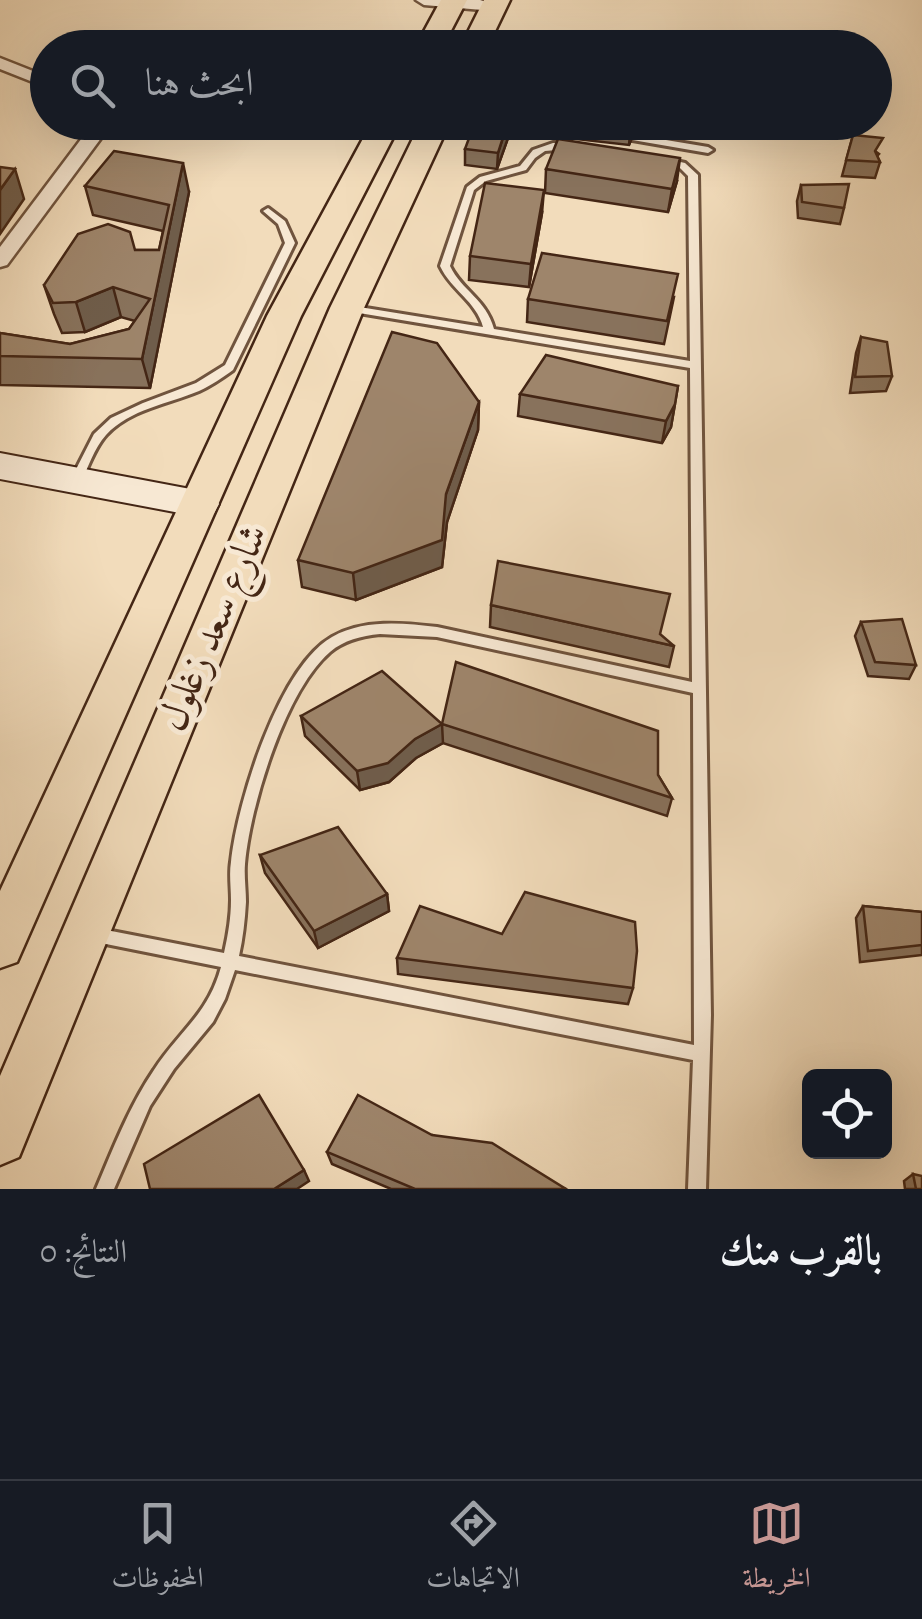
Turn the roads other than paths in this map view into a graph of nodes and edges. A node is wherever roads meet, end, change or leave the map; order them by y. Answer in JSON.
{"nodes":[{"id":1,"x":424,"y":0,"type":"edge"},
{"id":2,"x":453,"y":1,"type":"edge"},
{"id":3,"x":495,"y":3,"type":"edge"},
{"id":4,"x":438,"y":30,"type":"edge"},
{"id":5,"x":482,"y":30,"type":"edge"},
{"id":6,"x":0,"y":62,"type":"edge"},
{"id":7,"x":30,"y":76,"type":"edge"},
{"id":8,"x":91,"y":140,"type":"edge"},
{"id":9,"x":377,"y":140,"type":"edge"},
{"id":10,"x":427,"y":140,"type":"edge"},
{"id":11,"x":649,"y":140,"type":"edge"},
{"id":12,"x":584,"y":148,"type":"edge"},
{"id":13,"x":708,"y":150,"type":"dead end"},
{"id":14,"x":658,"y":160,"type":"edge"},
{"id":15,"x":268,"y":211,"type":"dead end"},
{"id":16,"x":0,"y":261,"type":"edge"},
{"id":17,"x":346,"y":308,"type":"junction"},
{"id":18,"x":489,"y":331,"type":"junction"},
{"id":19,"x":694,"y":365,"type":"junction"},
{"id":20,"x":0,"y":466,"type":"edge"},
{"id":21,"x":74,"y":483,"type":"junction"},
{"id":22,"x":201,"y":504,"type":"junction"},
{"id":23,"x":698,"y":689,"type":"junction"},
{"id":24,"x":83,"y":932,"type":"junction"},
{"id":25,"x":0,"y":945,"type":"edge"},
{"id":26,"x":230,"y":961,"type":"junction"},
{"id":27,"x":701,"y":1054,"type":"junction"},
{"id":28,"x":0,"y":1138,"type":"edge"},
{"id":29,"x":105,"y":1189,"type":"edge"},
{"id":30,"x":697,"y":1189,"type":"edge"}],
"edges":[{"from":1,"to":2,"type":"street"},
{"from":2,"to":3,"type":"street"},
{"from":2,"to":4,"type":"main road"},
{"from":3,"to":5,"type":"main road"},
{"from":6,"to":7,"type":"street"},
{"from":8,"to":16,"type":"street"},
{"from":9,"to":22,"type":"main road","name":"شارع سعد زغلول"},
{"from":10,"to":17,"type":"main road","name":"شارع سعد زغلول"},
{"from":11,"to":13,"type":"lane"},
{"from":12,"to":18,"type":"lane"},
{"from":14,"to":19,"type":"lane"},
{"from":15,"to":21,"type":"lane"},
{"from":17,"to":18,"type":"lane"},
{"from":17,"to":24,"type":"main road","name":"شارع سعد زغلول"},
{"from":18,"to":19,"type":"lane"},
{"from":19,"to":23,"type":"lane"},
{"from":20,"to":21,"type":"street"},
{"from":21,"to":22,"type":"street"},
{"from":22,"to":25,"type":"main road","name":"شارع سعد زغلول"},
{"from":23,"to":26,"type":"lane"},
{"from":23,"to":27,"type":"lane"},
{"from":24,"to":26,"type":"lane"},
{"from":24,"to":28,"type":"main road","name":"شارع سعد زغلول"},
{"from":26,"to":27,"type":"lane"},
{"from":26,"to":29,"type":"lane"},
{"from":27,"to":30,"type":"lane"}]}
